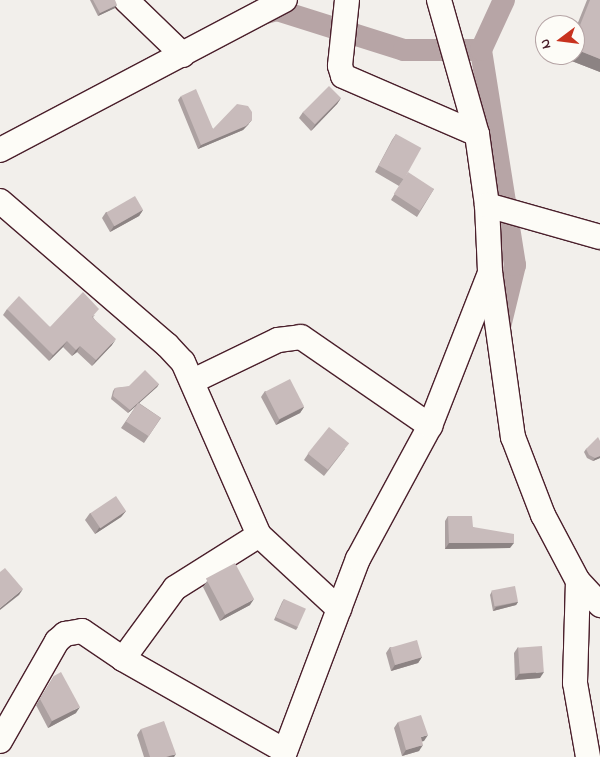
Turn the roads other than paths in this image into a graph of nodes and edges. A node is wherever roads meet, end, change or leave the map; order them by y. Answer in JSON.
{"nodes":[{"id":1,"x":126,"y":0,"type":"edge"},
{"id":2,"x":285,"y":0,"type":"edge"},
{"id":3,"x":346,"y":0,"type":"edge"},
{"id":4,"x":439,"y":0,"type":"edge"},
{"id":5,"x":183,"y":55,"type":"junction"},
{"id":6,"x":477,"y":134,"type":"junction"},
{"id":7,"x":0,"y":150,"type":"edge"},
{"id":8,"x":0,"y":202,"type":"edge"},
{"id":9,"x":488,"y":205,"type":"junction"},
{"id":10,"x":600,"y":238,"type":"edge"},
{"id":11,"x":490,"y":272,"type":"junction"},
{"id":12,"x":193,"y":381,"type":"junction"},
{"id":13,"x":430,"y":426,"type":"junction"},
{"id":14,"x":259,"y":535,"type":"junction"},
{"id":15,"x":578,"y":581,"type":"junction"},
{"id":16,"x":600,"y":605,"type":"edge"},
{"id":17,"x":339,"y":609,"type":"junction"},
{"id":18,"x":123,"y":659,"type":"junction"},
{"id":19,"x":0,"y":741,"type":"edge"},
{"id":20,"x":284,"y":754,"type":"edge"},
{"id":21,"x":588,"y":757,"type":"edge"}],
"edges":[{"from":1,"to":5,"type":"street"},
{"from":2,"to":5,"type":"street"},
{"from":3,"to":6,"type":"street"},
{"from":4,"to":6,"type":"street"},
{"from":5,"to":7,"type":"street"},
{"from":6,"to":9,"type":"street"},
{"from":8,"to":12,"type":"street"},
{"from":9,"to":10,"type":"street"},
{"from":9,"to":11,"type":"street"},
{"from":11,"to":13,"type":"street"},
{"from":11,"to":15,"type":"street"},
{"from":12,"to":13,"type":"street"},
{"from":12,"to":14,"type":"street"},
{"from":13,"to":17,"type":"street"},
{"from":14,"to":17,"type":"street"},
{"from":14,"to":18,"type":"street"},
{"from":15,"to":16,"type":"street"},
{"from":15,"to":21,"type":"street"},
{"from":17,"to":20,"type":"street"},
{"from":18,"to":19,"type":"street"},
{"from":18,"to":20,"type":"street"}]}
